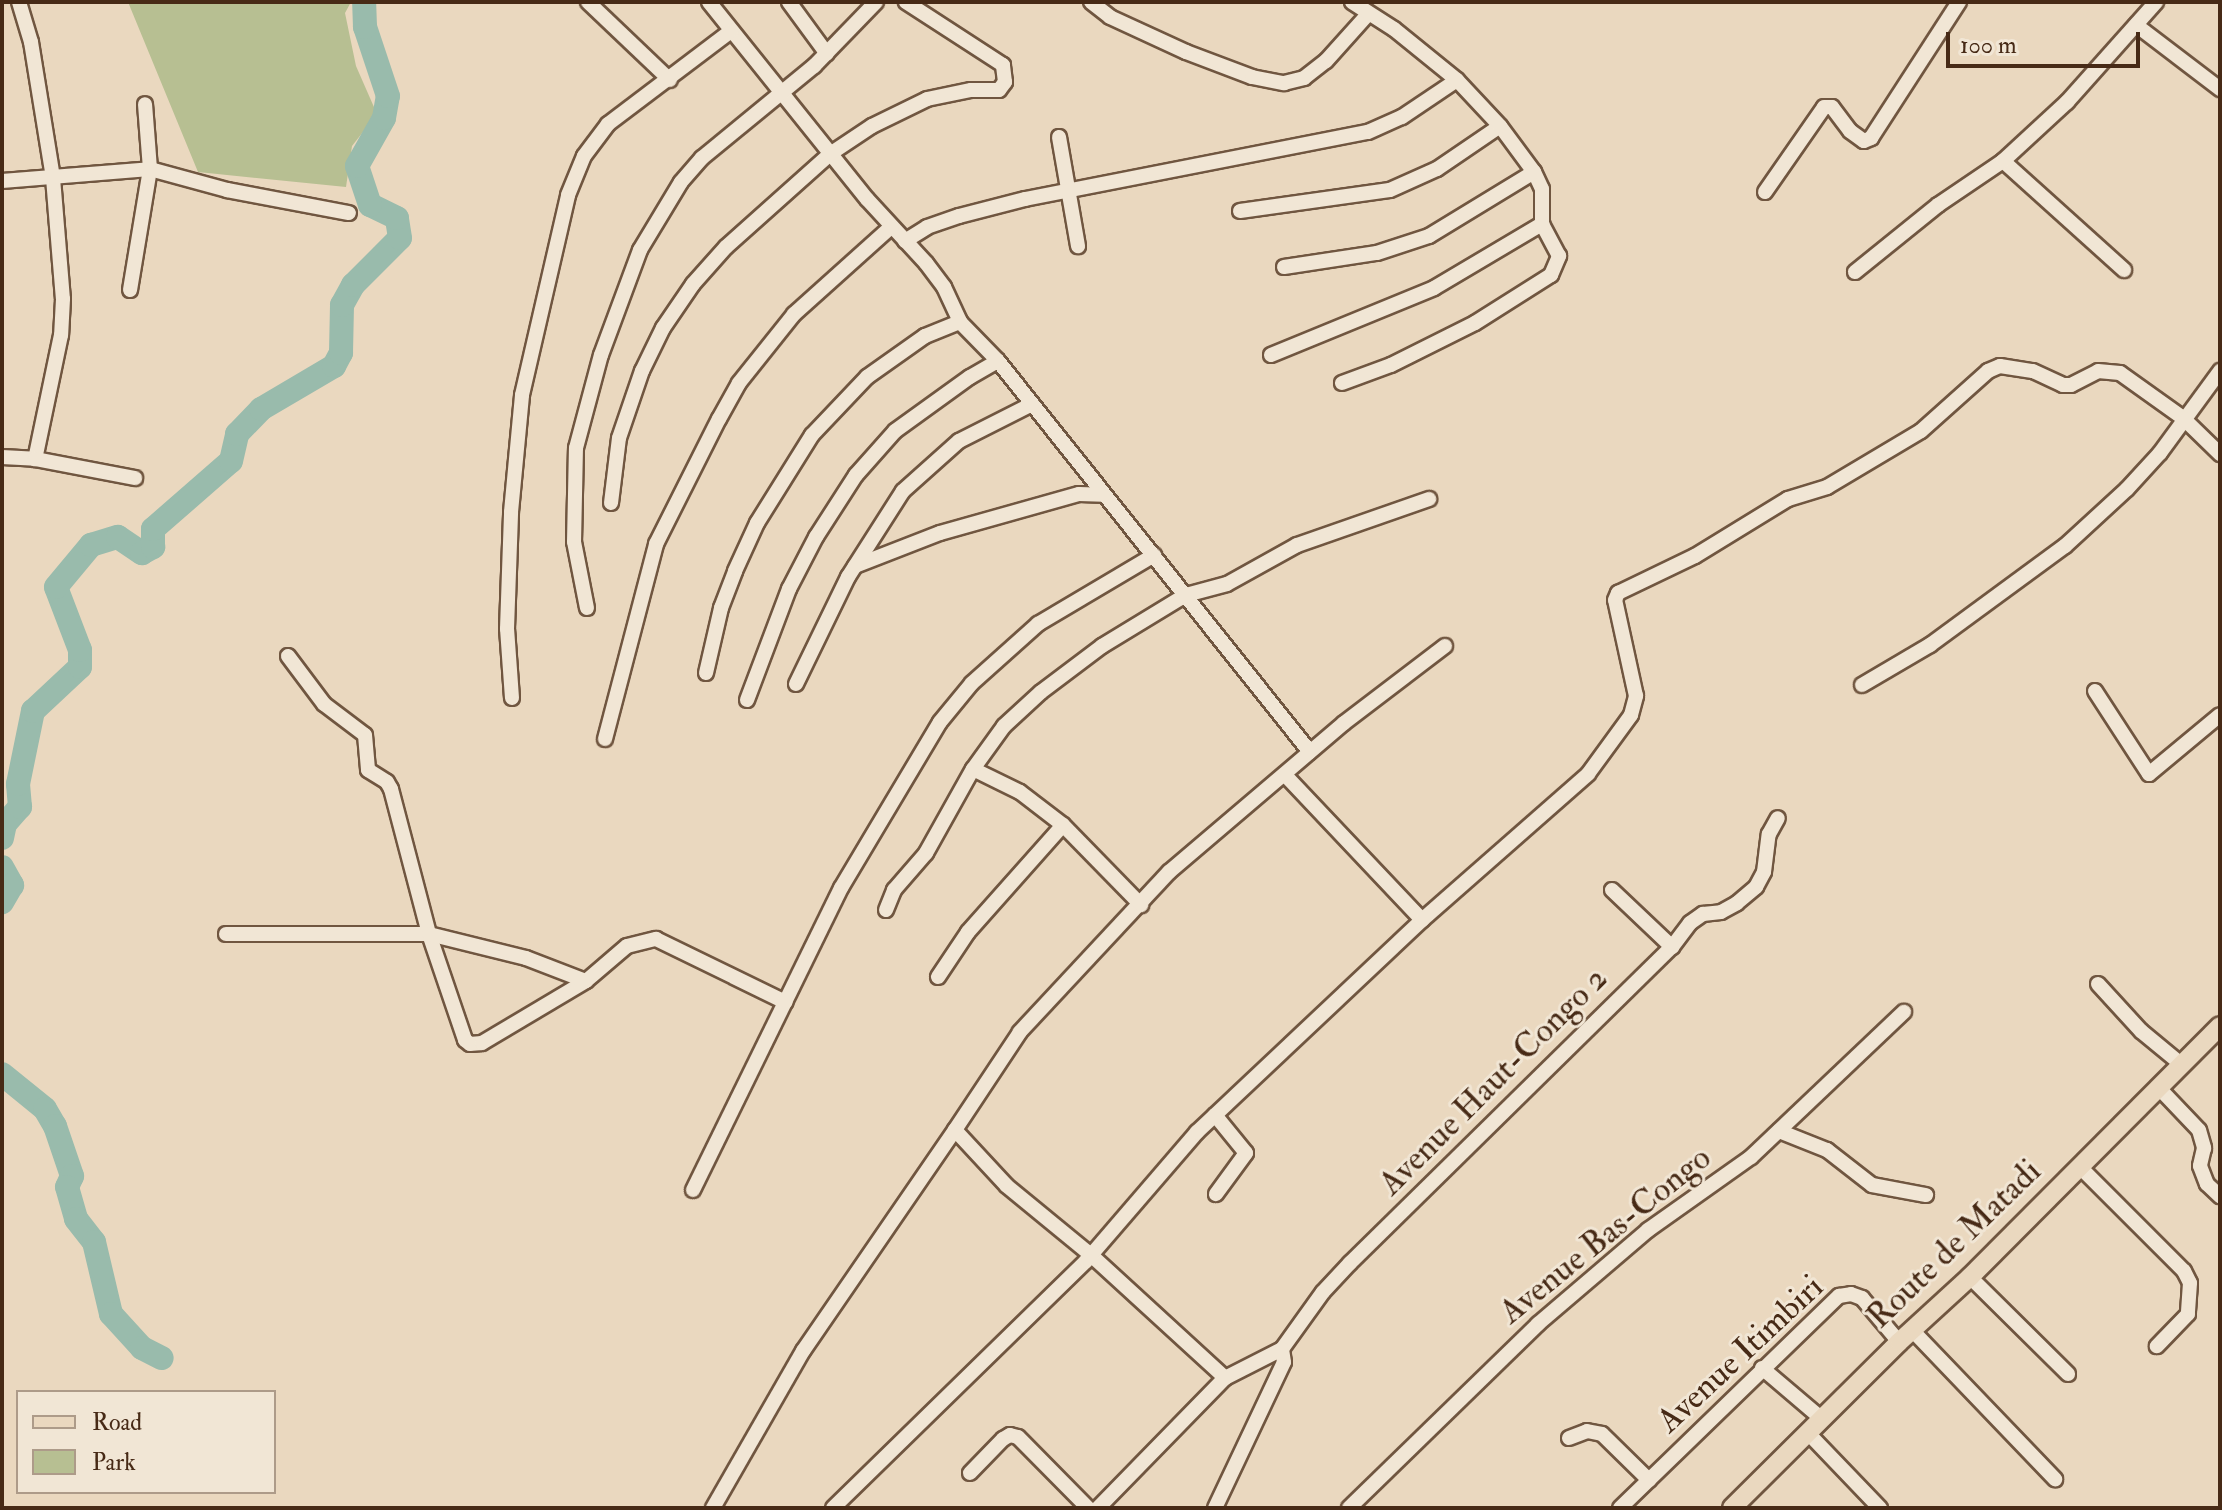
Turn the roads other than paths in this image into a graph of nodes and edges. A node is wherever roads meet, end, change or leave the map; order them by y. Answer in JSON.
{"nodes":[{"id":1,"x":19,"y":2,"type":"edge"},
{"id":2,"x":588,"y":2,"type":"edge"},
{"id":3,"x":709,"y":2,"type":"edge"},
{"id":4,"x":789,"y":2,"type":"edge"},
{"id":5,"x":876,"y":2,"type":"edge"},
{"id":6,"x":906,"y":2,"type":"edge"},
{"id":7,"x":1091,"y":2,"type":"edge"},
{"id":8,"x":1117,"y":2,"type":"edge"},
{"id":9,"x":1352,"y":2,"type":"edge"},
{"id":10,"x":1959,"y":2,"type":"edge"},
{"id":11,"x":2156,"y":2,"type":"edge"},
{"id":12,"x":1369,"y":13,"type":"junction"},
{"id":13,"x":1110,"y":17,"type":"junction"},
{"id":14,"x":2136,"y":25,"type":"junction"},
{"id":15,"x":731,"y":31,"type":"junction"},
{"id":16,"x":827,"y":54,"type":"junction"},
{"id":17,"x":670,"y":80,"type":"junction"},
{"id":18,"x":1457,"y":80,"type":"junction"},
{"id":19,"x":2220,"y":89,"type":"edge"},
{"id":20,"x":781,"y":94,"type":"junction"},
{"id":21,"x":145,"y":104,"type":"dead end"},
{"id":22,"x":1500,"y":126,"type":"junction"},
{"id":23,"x":1059,"y":137,"type":"dead end"},
{"id":24,"x":830,"y":154,"type":"junction"},
{"id":25,"x":2003,"y":161,"type":"junction"},
{"id":26,"x":150,"y":169,"type":"junction"},
{"id":27,"x":1534,"y":172,"type":"junction"},
{"id":28,"x":53,"y":178,"type":"junction"},
{"id":29,"x":2,"y":181,"type":"edge"},
{"id":30,"x":1070,"y":190,"type":"junction"},
{"id":31,"x":1765,"y":192,"type":"dead end"},
{"id":32,"x":1240,"y":211,"type":"dead end"},
{"id":33,"x":349,"y":213,"type":"dead end"},
{"id":34,"x":1542,"y":224,"type":"junction"},
{"id":35,"x":891,"y":227,"type":"junction"},
{"id":36,"x":905,"y":241,"type":"junction"},
{"id":37,"x":1078,"y":246,"type":"dead end"},
{"id":38,"x":1284,"y":267,"type":"dead end"},
{"id":39,"x":2124,"y":270,"type":"dead end"},
{"id":40,"x":1855,"y":272,"type":"dead end"},
{"id":41,"x":130,"y":290,"type":"dead end"},
{"id":42,"x":960,"y":322,"type":"junction"},
{"id":43,"x":1271,"y":355,"type":"dead end"},
{"id":44,"x":998,"y":361,"type":"junction"},
{"id":45,"x":2220,"y":371,"type":"edge"},
{"id":46,"x":1342,"y":383,"type":"dead end"},
{"id":47,"x":1032,"y":404,"type":"junction"},
{"id":48,"x":2183,"y":418,"type":"junction"},
{"id":49,"x":2220,"y":454,"type":"edge"},
{"id":50,"x":2,"y":457,"type":"edge"},
{"id":51,"x":35,"y":459,"type":"junction"},
{"id":52,"x":135,"y":478,"type":"dead end"},
{"id":53,"x":1103,"y":495,"type":"junction"},
{"id":54,"x":1429,"y":499,"type":"dead end"},
{"id":55,"x":611,"y":503,"type":"dead end"},
{"id":56,"x":1154,"y":555,"type":"junction"},
{"id":57,"x":855,"y":566,"type":"junction"},
{"id":58,"x":1186,"y":595,"type":"junction"},
{"id":59,"x":587,"y":608,"type":"dead end"},
{"id":60,"x":1445,"y":646,"type":"dead end"},
{"id":61,"x":288,"y":656,"type":"dead end"},
{"id":62,"x":706,"y":673,"type":"dead end"},
{"id":63,"x":796,"y":684,"type":"dead end"},
{"id":64,"x":1862,"y":685,"type":"dead end"},
{"id":65,"x":2095,"y":691,"type":"dead end"},
{"id":66,"x":512,"y":698,"type":"dead end"},
{"id":67,"x":747,"y":700,"type":"dead end"},
{"id":68,"x":2220,"y":715,"type":"edge"},
{"id":69,"x":605,"y":739,"type":"dead end"},
{"id":70,"x":1310,"y":752,"type":"junction"},
{"id":71,"x":973,"y":769,"type":"junction"},
{"id":72,"x":1286,"y":776,"type":"junction"},
{"id":73,"x":1778,"y":818,"type":"dead end"},
{"id":74,"x":1063,"y":825,"type":"junction"},
{"id":75,"x":1612,"y":890,"type":"dead end"},
{"id":76,"x":1141,"y":905,"type":"junction"},
{"id":77,"x":886,"y":910,"type":"dead end"},
{"id":78,"x":1422,"y":920,"type":"junction"},
{"id":79,"x":226,"y":934,"type":"dead end"},
{"id":80,"x":429,"y":934,"type":"junction"},
{"id":81,"x":1672,"y":947,"type":"junction"},
{"id":82,"x":938,"y":977,"type":"dead end"},
{"id":83,"x":586,"y":981,"type":"junction"},
{"id":84,"x":2098,"y":984,"type":"dead end"},
{"id":85,"x":785,"y":1002,"type":"junction"},
{"id":86,"x":1904,"y":1012,"type":"dead end"},
{"id":87,"x":2220,"y":1026,"type":"edge"},
{"id":88,"x":2181,"y":1064,"type":"junction"},
{"id":89,"x":2158,"y":1087,"type":"junction"},
{"id":90,"x":1215,"y":1115,"type":"junction"},
{"id":91,"x":955,"y":1130,"type":"junction"},
{"id":92,"x":1779,"y":1131,"type":"junction"},
{"id":93,"x":2079,"y":1166,"type":"junction"},
{"id":94,"x":693,"y":1190,"type":"dead end"},
{"id":95,"x":1216,"y":1194,"type":"dead end"},
{"id":96,"x":1926,"y":1195,"type":"dead end"},
{"id":97,"x":2220,"y":1196,"type":"edge"},
{"id":98,"x":1091,"y":1255,"type":"junction"},
{"id":99,"x":1970,"y":1277,"type":"junction"},
{"id":100,"x":1906,"y":1336,"type":"junction"},
{"id":101,"x":2157,"y":1346,"type":"dead end"},
{"id":102,"x":1282,"y":1349,"type":"junction"},
{"id":103,"x":1762,"y":1368,"type":"junction"},
{"id":104,"x":2068,"y":1374,"type":"dead end"},
{"id":105,"x":1225,"y":1378,"type":"junction"},
{"id":106,"x":1822,"y":1419,"type":"junction"},
{"id":107,"x":1808,"y":1433,"type":"junction"},
{"id":108,"x":1569,"y":1438,"type":"dead end"},
{"id":109,"x":970,"y":1473,"type":"dead end"},
{"id":110,"x":2055,"y":1479,"type":"dead end"},
{"id":111,"x":1649,"y":1480,"type":"junction"},
{"id":112,"x":713,"y":1508,"type":"edge"},
{"id":113,"x":833,"y":1508,"type":"edge"},
{"id":114,"x":1088,"y":1508,"type":"edge"},
{"id":115,"x":1098,"y":1508,"type":"edge"},
{"id":116,"x":1215,"y":1508,"type":"edge"},
{"id":117,"x":1349,"y":1508,"type":"edge"},
{"id":118,"x":1620,"y":1508,"type":"edge"},
{"id":119,"x":1732,"y":1508,"type":"edge"},
{"id":120,"x":1880,"y":1508,"type":"edge"}],
"edges":[{"from":1,"to":28,"type":"street"},
{"from":2,"to":17,"type":"street"},
{"from":3,"to":15,"type":"street"},
{"from":4,"to":16,"type":"street"},
{"from":5,"to":16,"type":"street"},
{"from":6,"to":24,"type":"street"},
{"from":7,"to":13,"type":"street"},
{"from":8,"to":13,"type":"street"},
{"from":9,"to":12,"type":"street"},
{"from":10,"to":31,"type":"street"},
{"from":11,"to":14,"type":"street"},
{"from":12,"to":13,"type":"street"},
{"from":12,"to":18,"type":"street"},
{"from":14,"to":19,"type":"street"},
{"from":14,"to":25,"type":"street"},
{"from":15,"to":17,"type":"street"},
{"from":15,"to":20,"type":"street"},
{"from":16,"to":20,"type":"street"},
{"from":17,"to":66,"type":"street"},
{"from":18,"to":22,"type":"street"},
{"from":18,"to":30,"type":"street"},
{"from":20,"to":24,"type":"street"},
{"from":20,"to":59,"type":"street"},
{"from":21,"to":26,"type":"street"},
{"from":22,"to":27,"type":"street"},
{"from":22,"to":32,"type":"street"},
{"from":23,"to":30,"type":"street"},
{"from":24,"to":35,"type":"street"},
{"from":24,"to":55,"type":"street"},
{"from":25,"to":39,"type":"street"},
{"from":25,"to":40,"type":"street"},
{"from":26,"to":28,"type":"street"},
{"from":26,"to":33,"type":"street"},
{"from":26,"to":41,"type":"street"},
{"from":27,"to":34,"type":"street"},
{"from":27,"to":38,"type":"street"},
{"from":28,"to":29,"type":"street"},
{"from":28,"to":51,"type":"street"},
{"from":30,"to":36,"type":"street"},
{"from":30,"to":37,"type":"street"},
{"from":34,"to":43,"type":"street"},
{"from":34,"to":46,"type":"street"},
{"from":35,"to":36,"type":"street"},
{"from":35,"to":69,"type":"street"},
{"from":36,"to":42,"type":"street"},
{"from":42,"to":44,"type":"street"},
{"from":42,"to":62,"type":"street"},
{"from":44,"to":47,"type":"street"},
{"from":44,"to":67,"type":"street"},
{"from":45,"to":48,"type":"street"},
{"from":47,"to":53,"type":"street"},
{"from":47,"to":57,"type":"street"},
{"from":48,"to":49,"type":"street"},
{"from":48,"to":64,"type":"street"},
{"from":48,"to":78,"type":"street"},
{"from":50,"to":51,"type":"street"},
{"from":51,"to":52,"type":"street"},
{"from":53,"to":56,"type":"street"},
{"from":53,"to":57,"type":"street"},
{"from":54,"to":58,"type":"street"},
{"from":56,"to":58,"type":"street"},
{"from":56,"to":85,"type":"street"},
{"from":57,"to":63,"type":"street"},
{"from":58,"to":70,"type":"street"},
{"from":58,"to":71,"type":"street"},
{"from":60,"to":70,"type":"street"},
{"from":61,"to":80,"type":"street"},
{"from":65,"to":68,"type":"street"},
{"from":70,"to":72,"type":"street"},
{"from":71,"to":74,"type":"street"},
{"from":71,"to":77,"type":"street"},
{"from":72,"to":76,"type":"street"},
{"from":72,"to":78,"type":"street"},
{"from":73,"to":81,"type":"street","name":"Avenue Haut-Congo 2"},
{"from":74,"to":76,"type":"street"},
{"from":74,"to":82,"type":"street"},
{"from":75,"to":81,"type":"street"},
{"from":76,"to":91,"type":"street"},
{"from":78,"to":90,"type":"street"},
{"from":79,"to":80,"type":"street"},
{"from":80,"to":83,"type":"street"},
{"from":80,"to":83,"type":"street"},
{"from":81,"to":102,"type":"street","name":"Avenue Haut-Congo 2"},
{"from":83,"to":85,"type":"street"},
{"from":84,"to":88,"type":"street"},
{"from":85,"to":94,"type":"street"},
{"from":86,"to":92,"type":"street","name":"Avenue Bas-Congo"},
{"from":87,"to":88,"type":"main road","name":"Route de Matadi"},
{"from":88,"to":89,"type":"main road","name":"Route de Matadi"},
{"from":89,"to":93,"type":"main road","name":"Route de Matadi"},
{"from":89,"to":97,"type":"street"},
{"from":90,"to":95,"type":"street"},
{"from":90,"to":98,"type":"street"},
{"from":91,"to":98,"type":"street"},
{"from":91,"to":112,"type":"street"},
{"from":92,"to":96,"type":"street"},
{"from":92,"to":117,"type":"street","name":"Avenue Bas-Congo"},
{"from":93,"to":99,"type":"main road","name":"Route de Matadi"},
{"from":93,"to":101,"type":"street"},
{"from":98,"to":105,"type":"street"},
{"from":98,"to":113,"type":"street"},
{"from":99,"to":100,"type":"main road","name":"Route de Matadi"},
{"from":99,"to":104,"type":"street"},
{"from":100,"to":103,"type":"street","name":"Avenue Itimbiri"},
{"from":100,"to":106,"type":"main road","name":"Route de Matadi"},
{"from":100,"to":110,"type":"street","name":"Avenue Itimbiri"},
{"from":102,"to":105,"type":"street","name":"Avenue Haut-Congo 2"},
{"from":102,"to":116,"type":"street"},
{"from":103,"to":106,"type":"street"},
{"from":103,"to":111,"type":"street","name":"Avenue Itimbiri"},
{"from":105,"to":115,"type":"street","name":"Avenue Haut-Congo 2"},
{"from":106,"to":107,"type":"main road","name":"Route de Matadi"},
{"from":107,"to":119,"type":"main road","name":"Route de Matadi"},
{"from":107,"to":120,"type":"street"},
{"from":108,"to":111,"type":"street"},
{"from":109,"to":114,"type":"street"},
{"from":111,"to":118,"type":"street","name":"Avenue Itimbiri"}]}
